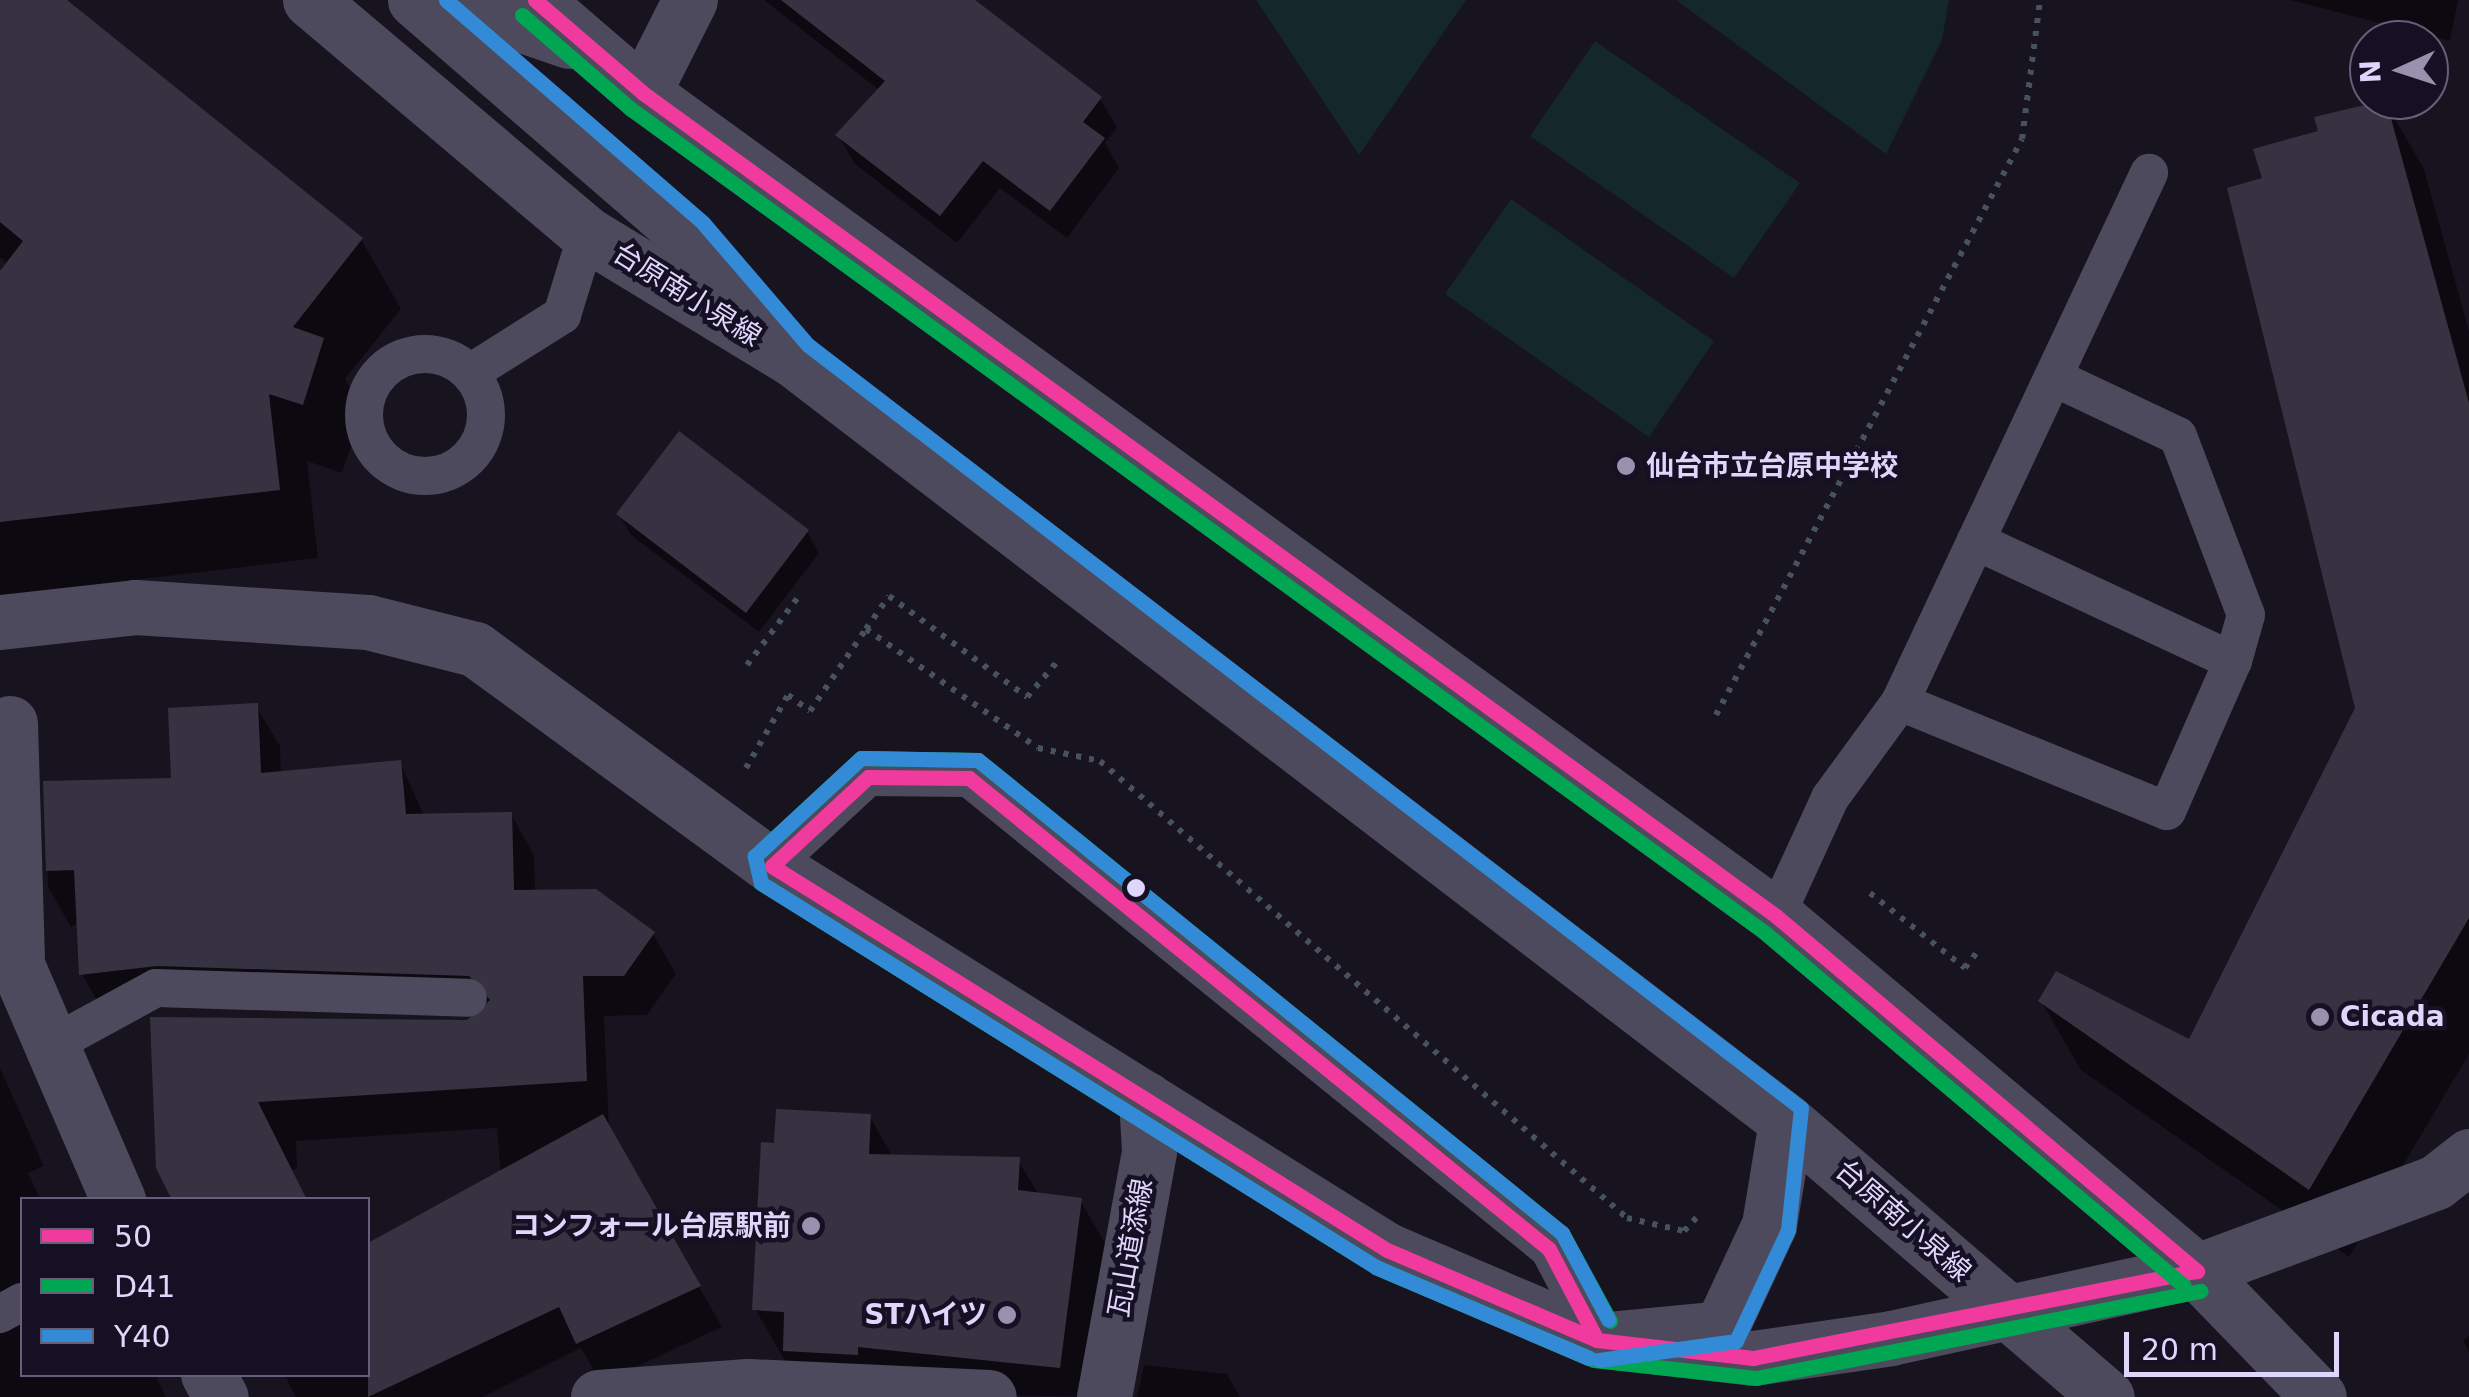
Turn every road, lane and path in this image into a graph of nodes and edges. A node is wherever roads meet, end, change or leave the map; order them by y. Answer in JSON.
{"nodes":[{"id":1,"x":310,"y":0,"type":"edge"},
{"id":2,"x":415,"y":0,"type":"edge"},
{"id":3,"x":478,"y":0,"type":"edge"},
{"id":4,"x":535,"y":0,"type":"edge"},
{"id":5,"x":690,"y":0,"type":"edge"},
{"id":6,"x":2040,"y":0,"type":"edge"},
{"id":7,"x":584,"y":46,"type":"junction"},
{"id":8,"x":643,"y":93,"type":"junction"},
{"id":9,"x":2149,"y":173,"type":"dead end"},
{"id":10,"x":588,"y":234,"type":"junction"},
{"id":11,"x":794,"y":360,"type":"junction"},
{"id":12,"x":470,"y":373,"type":"dead end"},
{"id":13,"x":2052,"y":377,"type":"junction"},
{"id":14,"x":1976,"y":541,"type":"junction"},
{"id":15,"x":799,"y":596,"type":"dead end"},
{"id":16,"x":0,"y":622,"type":"edge"},
{"id":17,"x":866,"y":629,"type":"dead end"},
{"id":18,"x":2233,"y":661,"type":"junction"},
{"id":19,"x":1056,"y":664,"type":"dead end"},
{"id":20,"x":747,"y":665,"type":"dead end"},
{"id":21,"x":1900,"y":702,"type":"junction"},
{"id":22,"x":1716,"y":715,"type":"dead end"},
{"id":23,"x":10,"y":723,"type":"dead end"},
{"id":24,"x":772,"y":866,"type":"junction"},
{"id":25,"x":1870,"y":892,"type":"dead end"},
{"id":26,"x":1776,"y":916,"type":"junction"},
{"id":27,"x":1980,"y":948,"type":"dead end"},
{"id":28,"x":9,"y":969,"type":"edge"},
{"id":29,"x":468,"y":998,"type":"dead end"},
{"id":30,"x":57,"y":1042,"type":"junction"},
{"id":31,"x":1146,"y":1099,"type":"junction"},
{"id":32,"x":1786,"y":1121,"type":"junction"},
{"id":33,"x":2469,"y":1156,"type":"edge"},
{"id":34,"x":117,"y":1197,"type":"edge"},
{"id":35,"x":2197,"y":1271,"type":"junction"},
{"id":36,"x":2004,"y":1307,"type":"junction"},
{"id":37,"x":1596,"y":1340,"type":"junction"},
{"id":38,"x":616,"y":1394,"type":"edge"},
{"id":39,"x":989,"y":1397,"type":"edge"},
{"id":40,"x":1104,"y":1397,"type":"edge"},
{"id":41,"x":2108,"y":1397,"type":"edge"},
{"id":42,"x":2319,"y":1397,"type":"edge"}],
"edges":[{"from":1,"to":10,"type":"street","name":"台原南小泉線"},
{"from":2,"to":11,"type":"street"},
{"from":3,"to":7,"type":"street"},
{"from":4,"to":7,"type":"street"},
{"from":5,"to":8,"type":"street"},
{"from":6,"to":22,"type":"path"},
{"from":7,"to":8,"type":"street"},
{"from":8,"to":26,"type":"street"},
{"from":9,"to":13,"type":"lane"},
{"from":10,"to":11,"type":"street","name":"台原南小泉線"},
{"from":10,"to":12,"type":"lane"},
{"from":11,"to":32,"type":"street","name":"台原南小泉線"},
{"from":13,"to":14,"type":"lane"},
{"from":13,"to":18,"type":"lane"},
{"from":14,"to":18,"type":"lane"},
{"from":14,"to":21,"type":"lane"},
{"from":15,"to":20,"type":"path"},
{"from":16,"to":24,"type":"street"},
{"from":17,"to":19,"type":"path"},
{"from":18,"to":21,"type":"lane"},
{"from":21,"to":26,"type":"lane"},
{"from":23,"to":28,"type":"street"},
{"from":24,"to":31,"type":"street"},
{"from":24,"to":37,"type":"lane"},
{"from":25,"to":27,"type":"path"},
{"from":26,"to":35,"type":"street"},
{"from":28,"to":30,"type":"street"},
{"from":29,"to":30,"type":"lane"},
{"from":30,"to":34,"type":"street"},
{"from":31,"to":37,"type":"street"},
{"from":31,"to":40,"type":"street","name":"瓦山道添線"},
{"from":32,"to":36,"type":"street","name":"台原南小泉線"},
{"from":32,"to":37,"type":"street"},
{"from":33,"to":35,"type":"street"},
{"from":35,"to":36,"type":"street"},
{"from":35,"to":42,"type":"street"},
{"from":36,"to":37,"type":"street"},
{"from":36,"to":41,"type":"street","name":"台原南小泉線"},
{"from":38,"to":39,"type":"street"}]}
